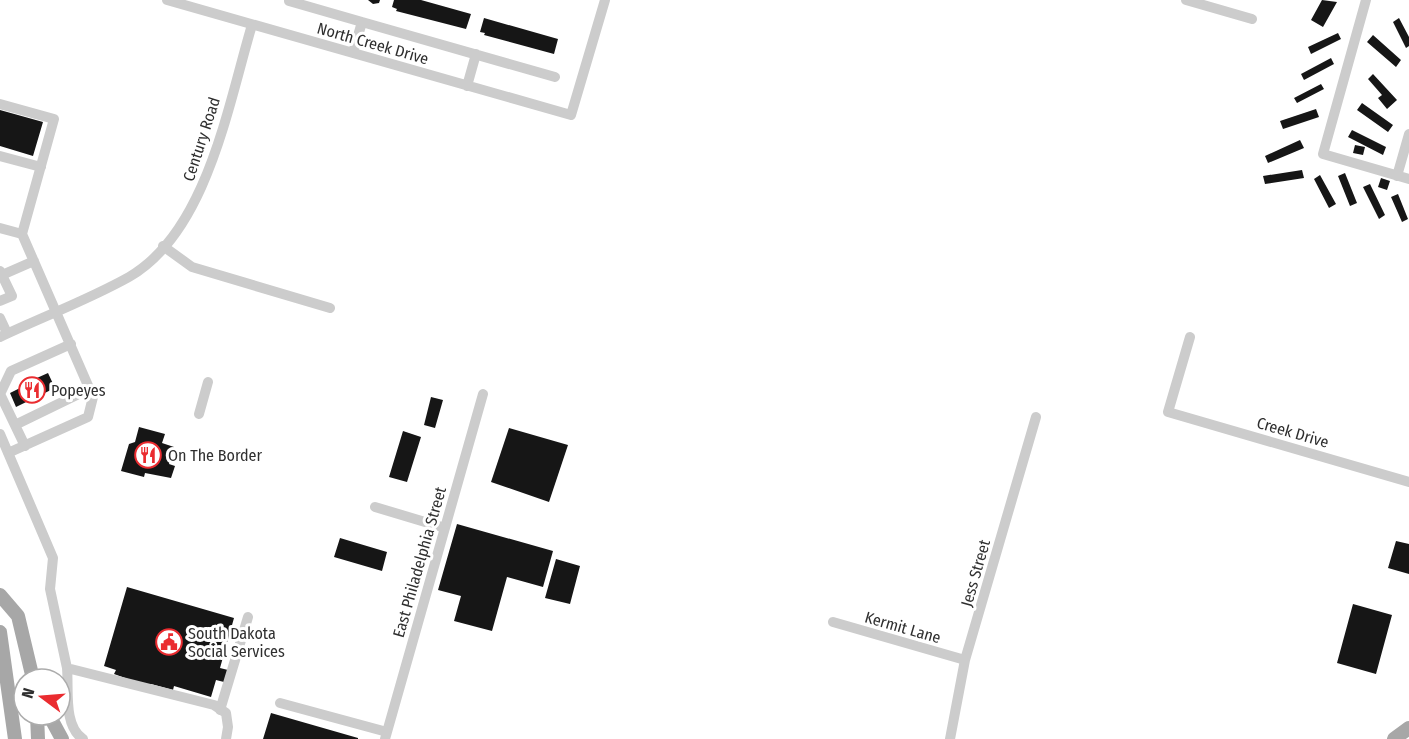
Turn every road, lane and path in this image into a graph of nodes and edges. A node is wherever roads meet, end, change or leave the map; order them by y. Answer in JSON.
{"nodes":[{"id":1,"x":605,"y":0,"type":"edge"},
{"id":2,"x":1186,"y":0,"type":"edge"},
{"id":3,"x":1366,"y":0,"type":"edge"},
{"id":4,"x":173,"y":1,"type":"edge"},
{"id":5,"x":289,"y":1,"type":"edge"},
{"id":6,"x":1211,"y":3,"type":"edge"},
{"id":7,"x":1252,"y":19,"type":"dead end"},
{"id":8,"x":362,"y":22,"type":"junction"},
{"id":9,"x":252,"y":25,"type":"junction"},
{"id":10,"x":353,"y":53,"type":"junction"},
{"id":11,"x":476,"y":54,"type":"junction"},
{"id":12,"x":555,"y":77,"type":"dead end"},
{"id":13,"x":467,"y":86,"type":"junction"},
{"id":14,"x":0,"y":104,"type":"edge"},
{"id":15,"x":1409,"y":134,"type":"edge"},
{"id":16,"x":0,"y":156,"type":"edge"},
{"id":17,"x":40,"y":167,"type":"junction"},
{"id":18,"x":1397,"y":176,"type":"junction"},
{"id":19,"x":1409,"y":179,"type":"edge"},
{"id":20,"x":0,"y":228,"type":"edge"},
{"id":21,"x":22,"y":234,"type":"junction"},
{"id":22,"x":163,"y":246,"type":"junction"},
{"id":23,"x":34,"y":261,"type":"junction"},
{"id":24,"x":1,"y":273,"type":"edge"},
{"id":25,"x":0,"y":301,"type":"edge"},
{"id":26,"x":330,"y":308,"type":"dead end"},
{"id":27,"x":57,"y":310,"type":"junction"},
{"id":28,"x":0,"y":318,"type":"edge"},
{"id":29,"x":4,"y":335,"type":"edge"},
{"id":30,"x":1190,"y":337,"type":"dead end"},
{"id":31,"x":71,"y":344,"type":"junction"},
{"id":32,"x":208,"y":382,"type":"dead end"},
{"id":33,"x":89,"y":389,"type":"junction"},
{"id":34,"x":483,"y":394,"type":"dead end"},
{"id":35,"x":199,"y":414,"type":"dead end"},
{"id":36,"x":1036,"y":417,"type":"dead end"},
{"id":37,"x":15,"y":425,"type":"junction"},
{"id":38,"x":0,"y":434,"type":"edge"},
{"id":39,"x":25,"y":446,"type":"junction"},
{"id":40,"x":8,"y":453,"type":"junction"},
{"id":41,"x":1409,"y":482,"type":"edge"},
{"id":42,"x":375,"y":507,"type":"dead end"},
{"id":43,"x":445,"y":528,"type":"junction"},
{"id":44,"x":0,"y":595,"type":"edge"},
{"id":45,"x":248,"y":617,"type":"dead end"},
{"id":46,"x":833,"y":622,"type":"dead end"},
{"id":47,"x":0,"y":632,"type":"edge"},
{"id":48,"x":965,"y":660,"type":"junction"},
{"id":49,"x":32,"y":667,"type":"edge"},
{"id":50,"x":67,"y":667,"type":"edge"},
{"id":51,"x":72,"y":669,"type":"edge"},
{"id":52,"x":280,"y":703,"type":"dead end"},
{"id":53,"x":220,"y":710,"type":"junction"},
{"id":54,"x":72,"y":725,"type":"edge"},
{"id":55,"x":1409,"y":728,"type":"edge"},
{"id":56,"x":386,"y":735,"type":"edge"},
{"id":57,"x":15,"y":739,"type":"edge"},
{"id":58,"x":83,"y":739,"type":"edge"},
{"id":59,"x":226,"y":739,"type":"edge"},
{"id":60,"x":950,"y":739,"type":"edge"},
{"id":61,"x":1394,"y":739,"type":"edge"}],
"edges":[{"from":1,"to":13,"type":"street","name":"North Creek Drive"},
{"from":2,"to":6,"type":"street"},
{"from":3,"to":18,"type":"street"},
{"from":4,"to":9,"type":"street","name":"North Creek Drive"},
{"from":5,"to":8,"type":"street"},
{"from":6,"to":7,"type":"street"},
{"from":8,"to":10,"type":"street"},
{"from":8,"to":11,"type":"street"},
{"from":9,"to":10,"type":"street","name":"North Creek Drive"},
{"from":9,"to":22,"type":"street","name":"Century Road"},
{"from":10,"to":13,"type":"street","name":"North Creek Drive"},
{"from":11,"to":12,"type":"street"},
{"from":11,"to":13,"type":"street"},
{"from":14,"to":17,"type":"street"},
{"from":15,"to":18,"type":"street"},
{"from":16,"to":17,"type":"street"},
{"from":17,"to":21,"type":"street"},
{"from":18,"to":19,"type":"street"},
{"from":20,"to":21,"type":"street"},
{"from":21,"to":23,"type":"street"},
{"from":22,"to":26,"type":"street"},
{"from":22,"to":27,"type":"street","name":"Century Road"},
{"from":23,"to":24,"type":"street"},
{"from":23,"to":27,"type":"street"},
{"from":24,"to":25,"type":"street"},
{"from":27,"to":29,"type":"street","name":"Century Road"},
{"from":27,"to":31,"type":"street"},
{"from":28,"to":29,"type":"street"},
{"from":30,"to":41,"type":"street","name":"Creek Drive"},
{"from":31,"to":33,"type":"street"},
{"from":31,"to":37,"type":"street"},
{"from":32,"to":35,"type":"street"},
{"from":33,"to":37,"type":"street"},
{"from":33,"to":39,"type":"street"},
{"from":34,"to":43,"type":"street","name":"East Philadelphia Street"},
{"from":36,"to":48,"type":"street","name":"Jess Street"},
{"from":37,"to":39,"type":"street"},
{"from":38,"to":40,"type":"street"},
{"from":39,"to":40,"type":"street"},
{"from":40,"to":50,"type":"street"},
{"from":42,"to":43,"type":"street"},
{"from":43,"to":56,"type":"street","name":"East Philadelphia Street"},
{"from":44,"to":49,"type":"main road"},
{"from":45,"to":53,"type":"street"},
{"from":46,"to":48,"type":"street","name":"Kermit Lane"},
{"from":47,"to":57,"type":"main road"},
{"from":48,"to":60,"type":"street","name":"Jess Street"},
{"from":51,"to":53,"type":"street"},
{"from":52,"to":56,"type":"street"},
{"from":53,"to":59,"type":"street"},
{"from":54,"to":58,"type":"street"},
{"from":55,"to":61,"type":"main road"}]}
